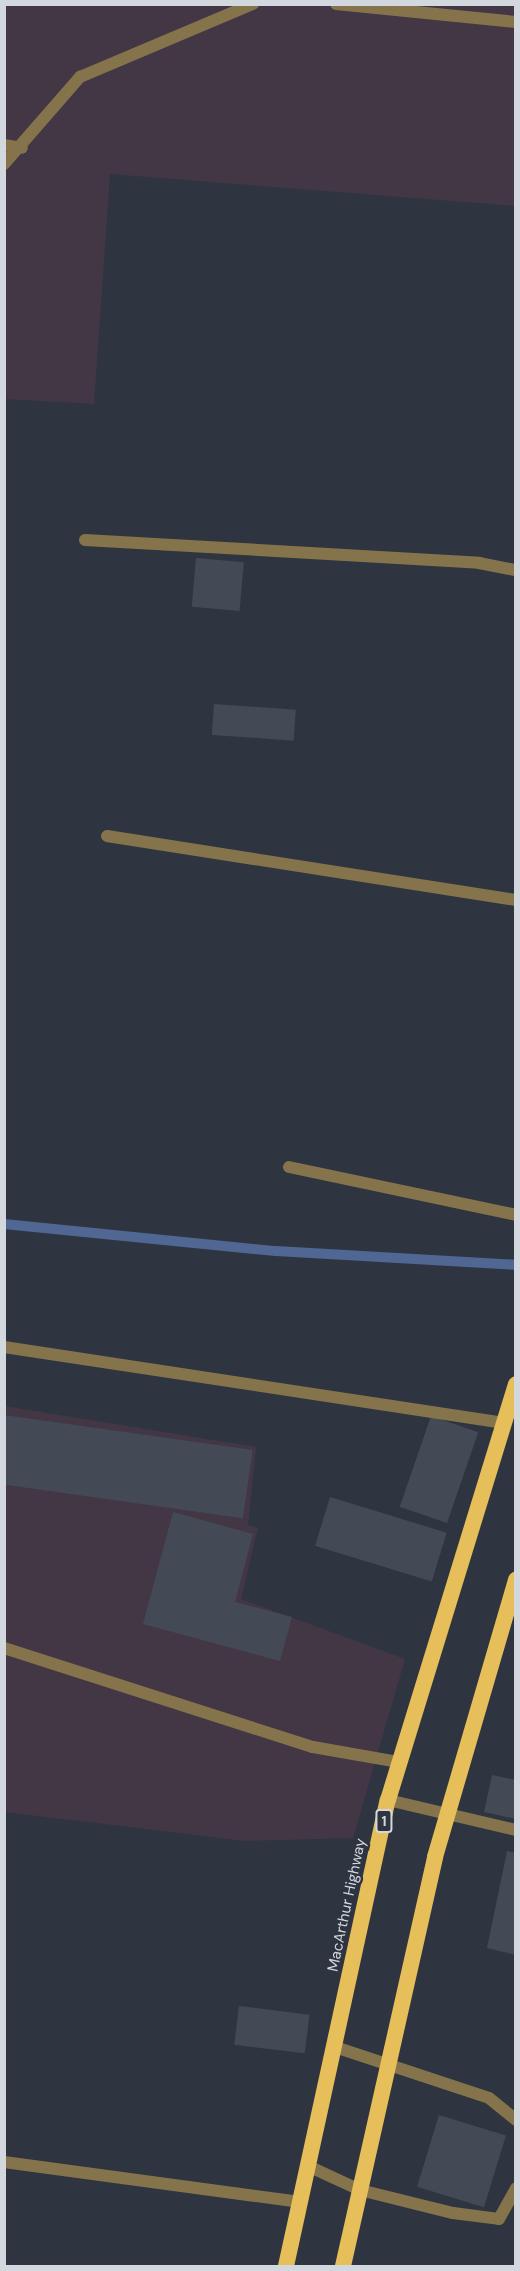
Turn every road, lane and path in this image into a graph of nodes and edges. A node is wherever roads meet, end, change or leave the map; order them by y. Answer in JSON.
{"nodes":[{"id":1,"x":253,"y":4,"type":"edge"},
{"id":2,"x":336,"y":4,"type":"edge"},
{"id":3,"x":516,"y":22,"type":"edge"},
{"id":4,"x":4,"y":146,"type":"edge"},
{"id":5,"x":22,"y":148,"type":"junction"},
{"id":6,"x":4,"y":164,"type":"edge"},
{"id":7,"x":85,"y":540,"type":"dead end"},
{"id":8,"x":516,"y":570,"type":"edge"},
{"id":9,"x":107,"y":836,"type":"dead end"},
{"id":10,"x":516,"y":900,"type":"edge"},
{"id":11,"x":289,"y":1167,"type":"dead end"},
{"id":12,"x":516,"y":1215,"type":"edge"},
{"id":13,"x":4,"y":1347,"type":"edge"},
{"id":14,"x":516,"y":1384,"type":"edge"},
{"id":15,"x":504,"y":1422,"type":"junction"},
{"id":16,"x":516,"y":1580,"type":"edge"},
{"id":17,"x":4,"y":1648,"type":"edge"},
{"id":18,"x":398,"y":1762,"type":"junction"},
{"id":19,"x":388,"y":1800,"type":"junction"},
{"id":20,"x":447,"y":1816,"type":"junction"},
{"id":21,"x":516,"y":1830,"type":"edge"},
{"id":22,"x":335,"y":2047,"type":"junction"},
{"id":23,"x":387,"y":2066,"type":"junction"},
{"id":24,"x":516,"y":2120,"type":"edge"},
{"id":25,"x":4,"y":2162,"type":"edge"},
{"id":26,"x":308,"y":2166,"type":"junction"},
{"id":27,"x":516,"y":2188,"type":"edge"},
{"id":28,"x":360,"y":2190,"type":"junction"},
{"id":29,"x":300,"y":2202,"type":"junction"},
{"id":30,"x":286,"y":2266,"type":"edge"},
{"id":31,"x":343,"y":2266,"type":"edge"}],
"edges":[{"from":1,"to":5,"type":"street"},
{"from":2,"to":3,"type":"street"},
{"from":4,"to":5,"type":"street"},
{"from":5,"to":6,"type":"street"},
{"from":7,"to":8,"type":"street"},
{"from":9,"to":10,"type":"street"},
{"from":11,"to":12,"type":"street"},
{"from":13,"to":15,"type":"street"},
{"from":14,"to":15,"type":"highway","name":"MacArthur Highway","number":"1"},
{"from":15,"to":18,"type":"highway","name":"MacArthur Highway","number":"1"},
{"from":16,"to":20,"type":"highway"},
{"from":17,"to":18,"type":"street"},
{"from":18,"to":19,"type":"highway","name":"MacArthur Highway","number":"1"},
{"from":19,"to":20,"type":"street"},
{"from":19,"to":22,"type":"highway","name":"MacArthur Highway","number":"1"},
{"from":20,"to":21,"type":"street"},
{"from":20,"to":23,"type":"highway"},
{"from":22,"to":23,"type":"street"},
{"from":22,"to":26,"type":"highway","name":"MacArthur Highway","number":"1"},
{"from":23,"to":24,"type":"street"},
{"from":23,"to":28,"type":"highway"},
{"from":25,"to":29,"type":"street"},
{"from":26,"to":28,"type":"street"},
{"from":26,"to":29,"type":"highway","name":"MacArthur Highway","number":"1"},
{"from":27,"to":28,"type":"street"},
{"from":28,"to":31,"type":"highway"},
{"from":29,"to":30,"type":"highway","name":"MacArthur Highway","number":"1"}]}
